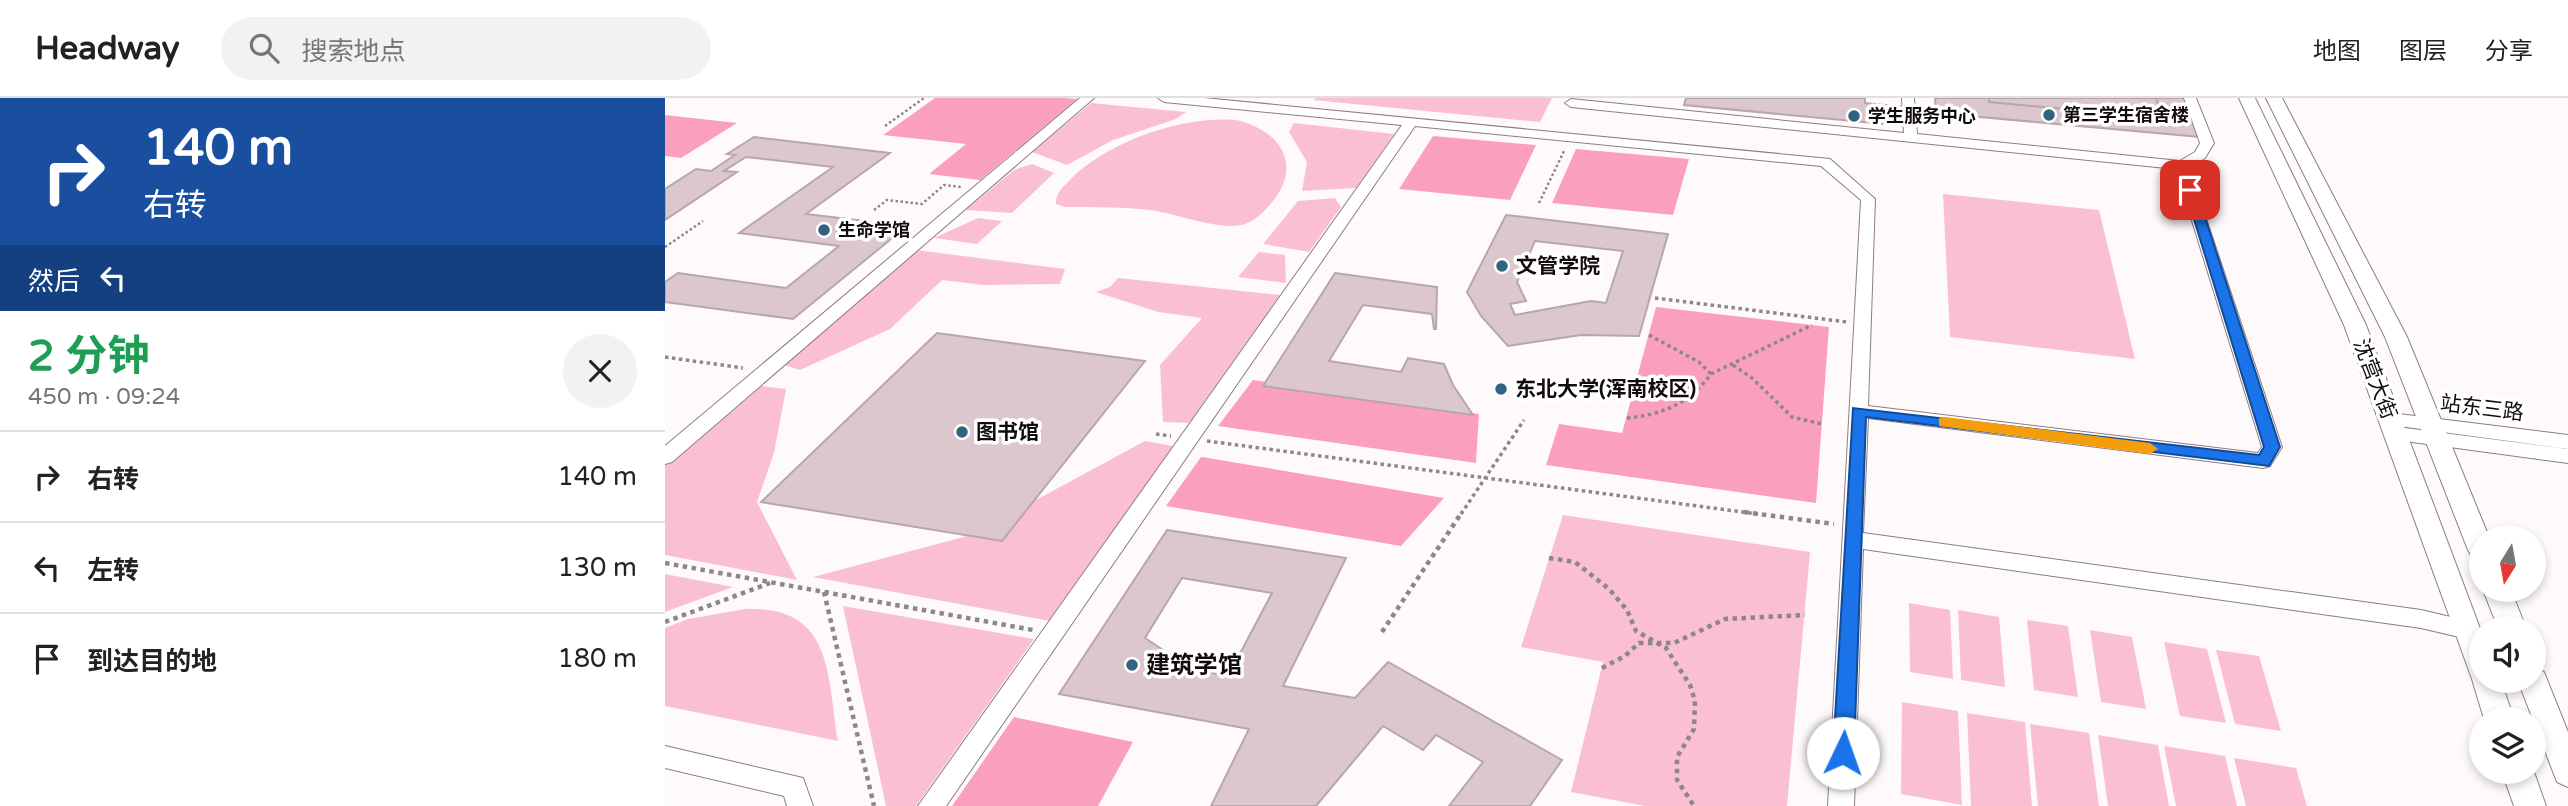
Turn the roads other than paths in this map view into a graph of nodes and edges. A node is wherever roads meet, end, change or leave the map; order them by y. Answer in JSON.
{"nodes":[{"id":1,"x":1088,"y":98,"type":"edge"},
{"id":2,"x":1164,"y":98,"type":"edge"},
{"id":3,"x":1908,"y":98,"type":"edge"},
{"id":4,"x":2190,"y":98,"type":"edge"},
{"id":5,"x":2247,"y":98,"type":"edge"},
{"id":6,"x":2274,"y":98,"type":"edge"},
{"id":7,"x":1566,"y":119,"type":"edge"},
{"id":8,"x":1411,"y":122,"type":"junction"},
{"id":9,"x":1911,"y":138,"type":"junction"},
{"id":10,"x":2182,"y":165,"type":"junction"},
{"id":11,"x":1859,"y":411,"type":"junction"},
{"id":12,"x":2394,"y":427,"type":"junction"},
{"id":13,"x":2435,"y":432,"type":"junction"},
{"id":14,"x":2568,"y":442,"type":"edge"},
{"id":15,"x":2568,"y":456,"type":"edge"},
{"id":16,"x":665,"y":457,"type":"edge"},
{"id":17,"x":2471,"y":525,"type":"edge"},
{"id":18,"x":1853,"y":533,"type":"junction"},
{"id":19,"x":2468,"y":630,"type":"junction"},
{"id":20,"x":2469,"y":633,"type":"edge"},
{"id":21,"x":2538,"y":693,"type":"edge"},
{"id":22,"x":665,"y":757,"type":"edge"},
{"id":23,"x":2568,"y":772,"type":"edge"},
{"id":24,"x":2522,"y":784,"type":"edge"},
{"id":25,"x":800,"y":806,"type":"edge"},
{"id":26,"x":932,"y":806,"type":"edge"},
{"id":27,"x":1841,"y":806,"type":"edge"},
{"id":28,"x":2530,"y":806,"type":"edge"}],
"edges":[{"from":1,"to":16,"type":"street"},
{"from":2,"to":8,"type":"street"},
{"from":3,"to":9,"type":"street"},
{"from":4,"to":10,"type":"street"},
{"from":5,"to":12,"type":"main road","name":"沈营大街"},
{"from":6,"to":13,"type":"main road","name":"沈营大街"},
{"from":7,"to":8,"type":"street"},
{"from":7,"to":9,"type":"street"},
{"from":7,"to":11,"type":"street"},
{"from":8,"to":26,"type":"street"},
{"from":9,"to":10,"type":"street"},
{"from":10,"to":11,"type":"street"},
{"from":11,"to":18,"type":"street"},
{"from":12,"to":13,"type":"street","name":"站东三路"},
{"from":12,"to":19,"type":"main road","name":"沈营大街"},
{"from":13,"to":14,"type":"street","name":"站东三路"},
{"from":13,"to":15,"type":"street","name":"站东三路"},
{"from":13,"to":17,"type":"main road","name":"沈营大街"},
{"from":18,"to":19,"type":"street"},
{"from":18,"to":27,"type":"street"},
{"from":19,"to":20,"type":"main road","name":"沈营大街"},
{"from":21,"to":23,"type":"main road"},
{"from":22,"to":25,"type":"street"},
{"from":24,"to":28,"type":"main road"}]}
